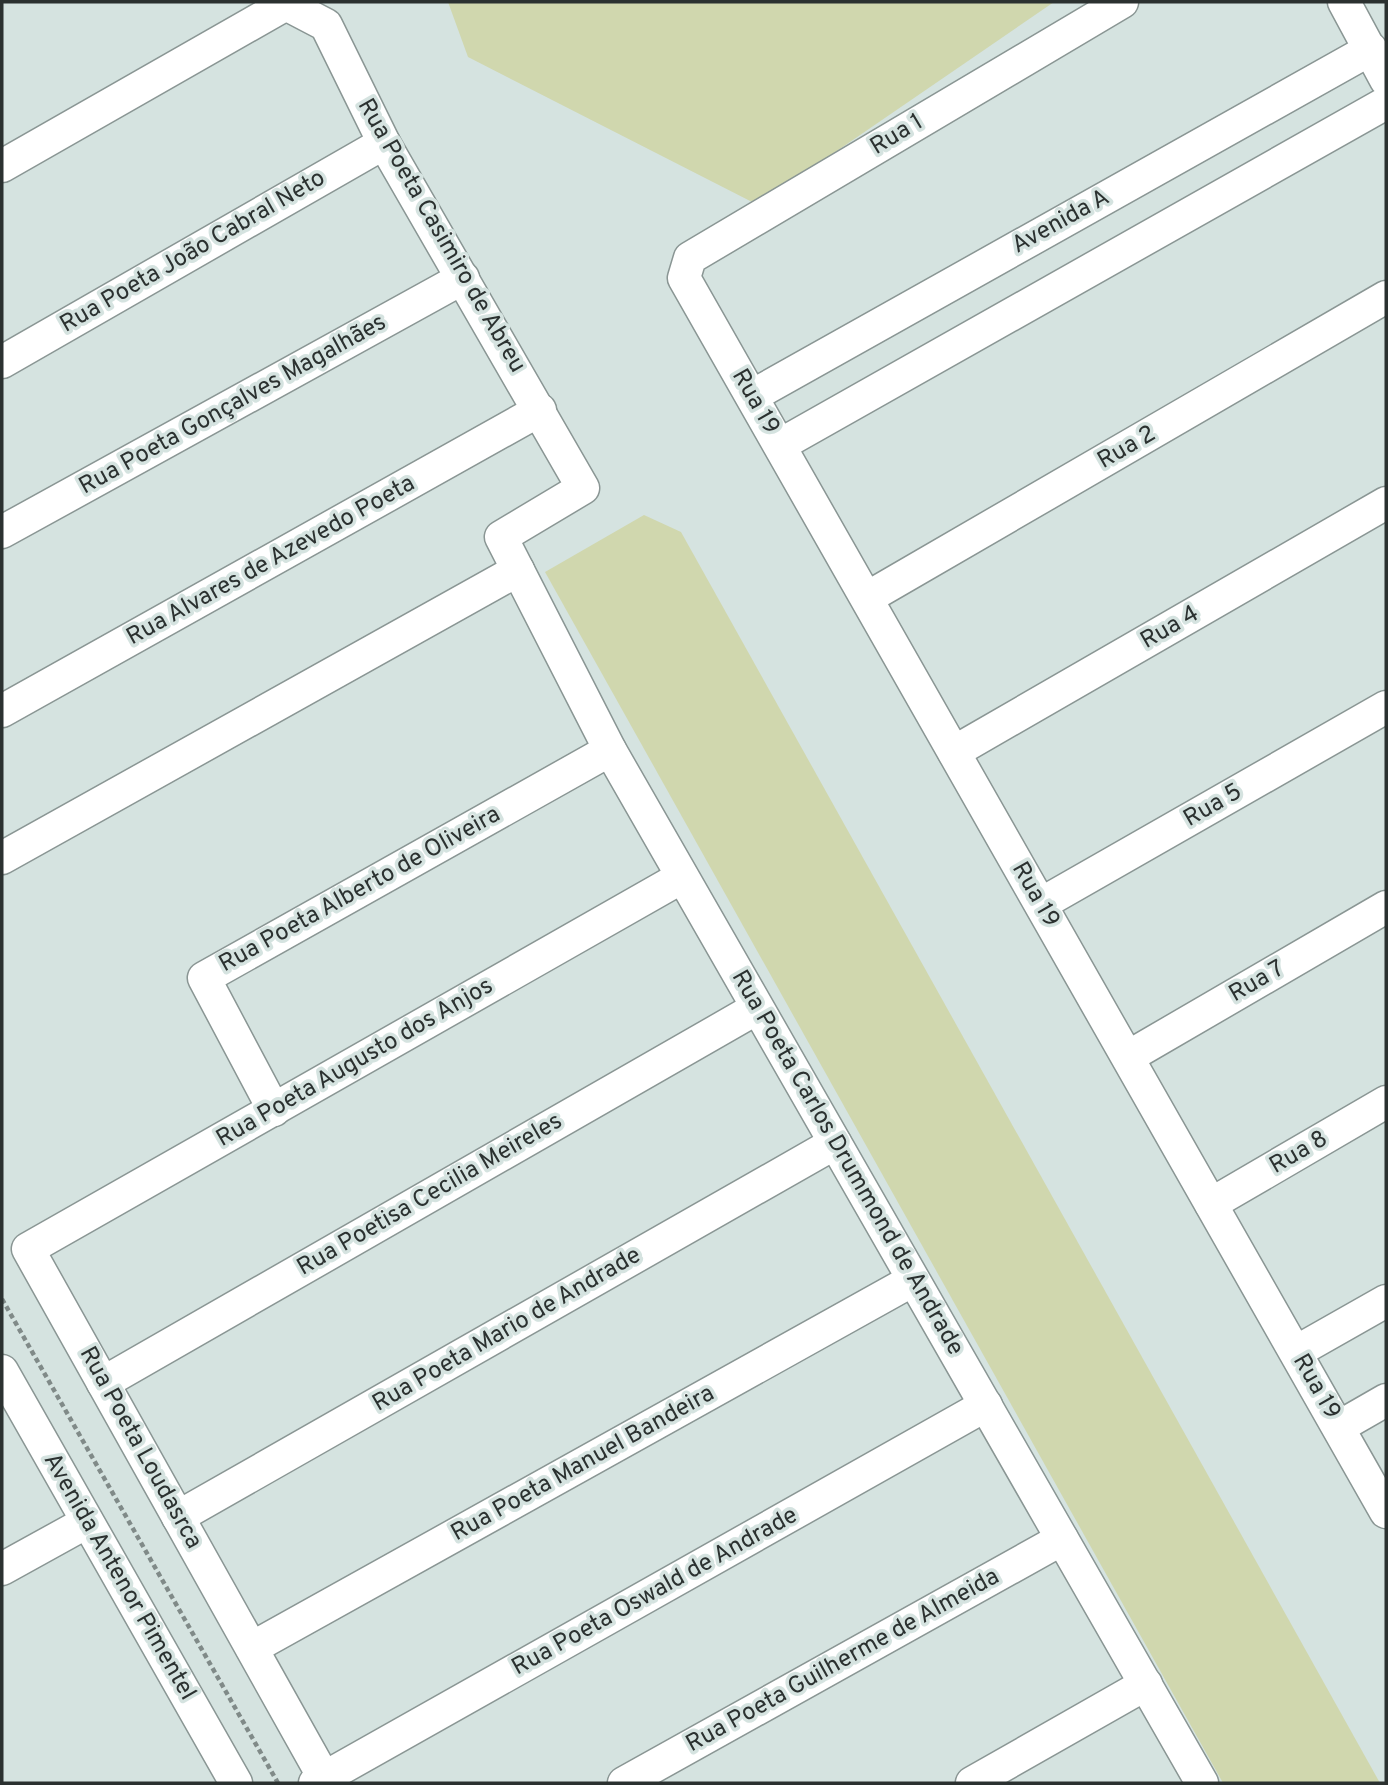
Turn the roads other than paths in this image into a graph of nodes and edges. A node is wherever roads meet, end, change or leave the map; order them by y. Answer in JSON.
{"nodes":[{"id":1,"x":1122,"y":2,"type":"edge"},
{"id":2,"x":1344,"y":2,"type":"edge"},
{"id":3,"x":284,"y":3,"type":"edge"},
{"id":4,"x":1371,"y":49,"type":"junction"},
{"id":5,"x":1386,"y":80,"type":"edge"},
{"id":6,"x":1386,"y":103,"type":"edge"},
{"id":7,"x":384,"y":143,"type":"junction"},
{"id":8,"x":2,"y":166,"type":"edge"},
{"id":9,"x":463,"y":278,"type":"junction"},
{"id":10,"x":684,"y":278,"type":"joint"},
{"id":11,"x":1386,"y":297,"type":"edge"},
{"id":12,"x":2,"y":362,"type":"edge"},
{"id":13,"x":752,"y":396,"type":"junction"},
{"id":14,"x":540,"y":410,"type":"junction"},
{"id":15,"x":780,"y":445,"type":"junction"},
{"id":16,"x":1386,"y":503,"type":"edge"},
{"id":17,"x":2,"y":532,"type":"edge"},
{"id":18,"x":501,"y":537,"type":"joint"},
{"id":19,"x":517,"y":570,"type":"junction"},
{"id":20,"x":867,"y":598,"type":"junction"},
{"id":21,"x":1386,"y":708,"type":"edge"},
{"id":22,"x":2,"y":711,"type":"edge"},
{"id":23,"x":610,"y":750,"type":"junction"},
{"id":24,"x":954,"y":752,"type":"junction"},
{"id":25,"x":2,"y":858,"type":"edge"},
{"id":26,"x":682,"y":877,"type":"junction"},
{"id":27,"x":1041,"y":904,"type":"junction"},
{"id":28,"x":1386,"y":907,"type":"edge"},
{"id":29,"x":757,"y":1008,"type":"junction"},
{"id":30,"x":1128,"y":1057,"type":"junction"},
{"id":31,"x":1386,"y":1102,"type":"edge"},
{"id":32,"x":274,"y":1110,"type":"junction"},
{"id":33,"x":835,"y":1143,"type":"junction"},
{"id":34,"x":1211,"y":1204,"type":"junction"},
{"id":35,"x":28,"y":1249,"type":"joint"},
{"id":36,"x":914,"y":1280,"type":"junction"},
{"id":37,"x":1386,"y":1301,"type":"edge"},
{"id":38,"x":1296,"y":1352,"type":"junction"},
{"id":39,"x":2,"y":1371,"type":"edge"},
{"id":40,"x":103,"y":1383,"type":"junction"},
{"id":41,"x":1386,"y":1400,"type":"edge"},
{"id":42,"x":986,"y":1405,"type":"junction"},
{"id":43,"x":1339,"y":1427,"type":"junction"},
{"id":44,"x":1386,"y":1512,"type":"edge"},
{"id":45,"x":178,"y":1517,"type":"junction"},
{"id":46,"x":87,"y":1522,"type":"junction"},
{"id":47,"x":1062,"y":1539,"type":"junction"},
{"id":48,"x":2,"y":1569,"type":"edge"},
{"id":49,"x":251,"y":1648,"type":"junction"},
{"id":50,"x":1146,"y":1684,"type":"junction"},
{"id":51,"x":322,"y":1782,"type":"edge"},
{"id":52,"x":236,"y":1783,"type":"edge"},
{"id":53,"x":624,"y":1783,"type":"edge"},
{"id":54,"x":972,"y":1783,"type":"edge"},
{"id":55,"x":1202,"y":1783,"type":"edge"}],
"edges":[{"from":1,"to":10,"type":"street","name":"Rua 1"},
{"from":2,"to":4,"type":"street"},
{"from":3,"to":7,"type":"street","name":"Rua Poeta Casimiro de Abreu"},
{"from":3,"to":8,"type":"street"},
{"from":4,"to":5,"type":"street"},
{"from":4,"to":13,"type":"street","name":"Avenida A"},
{"from":6,"to":15,"type":"street"},
{"from":7,"to":9,"type":"street","name":"Rua Poeta Casimiro de Abreu"},
{"from":7,"to":12,"type":"street","name":"Rua Poeta João Cabral Neto"},
{"from":9,"to":14,"type":"street","name":"Rua Poeta Casimiro de Abreu"},
{"from":9,"to":17,"type":"street","name":"Rua Poeta Gonçalves Magalhães"},
{"from":10,"to":13,"type":"street","name":"Rua 19"},
{"from":11,"to":20,"type":"street","name":"Rua 2"},
{"from":13,"to":15,"type":"street","name":"Rua 19"},
{"from":14,"to":18,"type":"street","name":"Rua Poeta Casimiro de Abreu"},
{"from":14,"to":22,"type":"street","name":"Rua Alvares de Azevedo Poeta"},
{"from":15,"to":20,"type":"street","name":"Rua 19"},
{"from":16,"to":24,"type":"street","name":"Rua 4"},
{"from":18,"to":19,"type":"street","name":"Rua Poeta Carlos Drummond de Andrade"},
{"from":19,"to":23,"type":"street","name":"Rua Poeta Carlos Drummond de Andrade"},
{"from":19,"to":25,"type":"street"},
{"from":20,"to":24,"type":"street","name":"Rua 19"},
{"from":21,"to":27,"type":"street","name":"Rua 5"},
{"from":23,"to":26,"type":"street","name":"Rua Poeta Carlos Drummond de Andrade"},
{"from":23,"to":32,"type":"street","name":"Rua Poeta Alberto de Oliveira"},
{"from":24,"to":27,"type":"street","name":"Rua 19"},
{"from":26,"to":29,"type":"street","name":"Rua Poeta Carlos Drummond de Andrade"},
{"from":26,"to":32,"type":"street","name":"Rua Poeta Augusto dos Anjos"},
{"from":27,"to":30,"type":"street","name":"Rua 19"},
{"from":28,"to":30,"type":"street","name":"Rua 7"},
{"from":29,"to":33,"type":"street","name":"Rua Poeta Carlos Drummond de Andrade"},
{"from":29,"to":40,"type":"street","name":"Rua Poetisa Cecilia Meireles"},
{"from":30,"to":34,"type":"street","name":"Rua 19"},
{"from":31,"to":34,"type":"street","name":"Rua 8"},
{"from":32,"to":35,"type":"street","name":"Rua Poeta Augusto dos Anjos"},
{"from":33,"to":36,"type":"street","name":"Rua Poeta Carlos Drummond de Andrade"},
{"from":33,"to":45,"type":"street","name":"Rua Poeta Mario de Andrade"},
{"from":34,"to":38,"type":"street","name":"Rua 19"},
{"from":35,"to":40,"type":"street","name":"Rua Poeta Loudasrca"},
{"from":36,"to":42,"type":"street","name":"Rua Poeta Carlos Drummond de Andrade"},
{"from":36,"to":49,"type":"street","name":"Rua Poeta Manuel Bandeira"},
{"from":37,"to":38,"type":"street"},
{"from":38,"to":43,"type":"street","name":"Rua 19"},
{"from":39,"to":46,"type":"street","name":"Avenida Antenor Pimentel"},
{"from":40,"to":45,"type":"street","name":"Rua Poeta Loudasrca"},
{"from":41,"to":43,"type":"street"},
{"from":42,"to":47,"type":"street","name":"Rua Poeta Carlos Drummond de Andrade"},
{"from":42,"to":51,"type":"street","name":"Rua Poeta Oswald de Andrade"},
{"from":43,"to":44,"type":"street","name":"Rua 19"},
{"from":45,"to":49,"type":"street","name":"Rua Poeta Loudasrca"},
{"from":46,"to":48,"type":"street"},
{"from":46,"to":52,"type":"street","name":"Avenida Antenor Pimentel"},
{"from":47,"to":50,"type":"street","name":"Rua Poeta Carlos Drummond de Andrade"},
{"from":47,"to":53,"type":"street","name":"Rua Poeta Guilherme de Almeida"},
{"from":49,"to":51,"type":"street","name":"Rua Poeta Loudasrca"},
{"from":50,"to":54,"type":"street"},
{"from":50,"to":55,"type":"street","name":"Rua Poeta Carlos Drummond de Andrade"}]}
